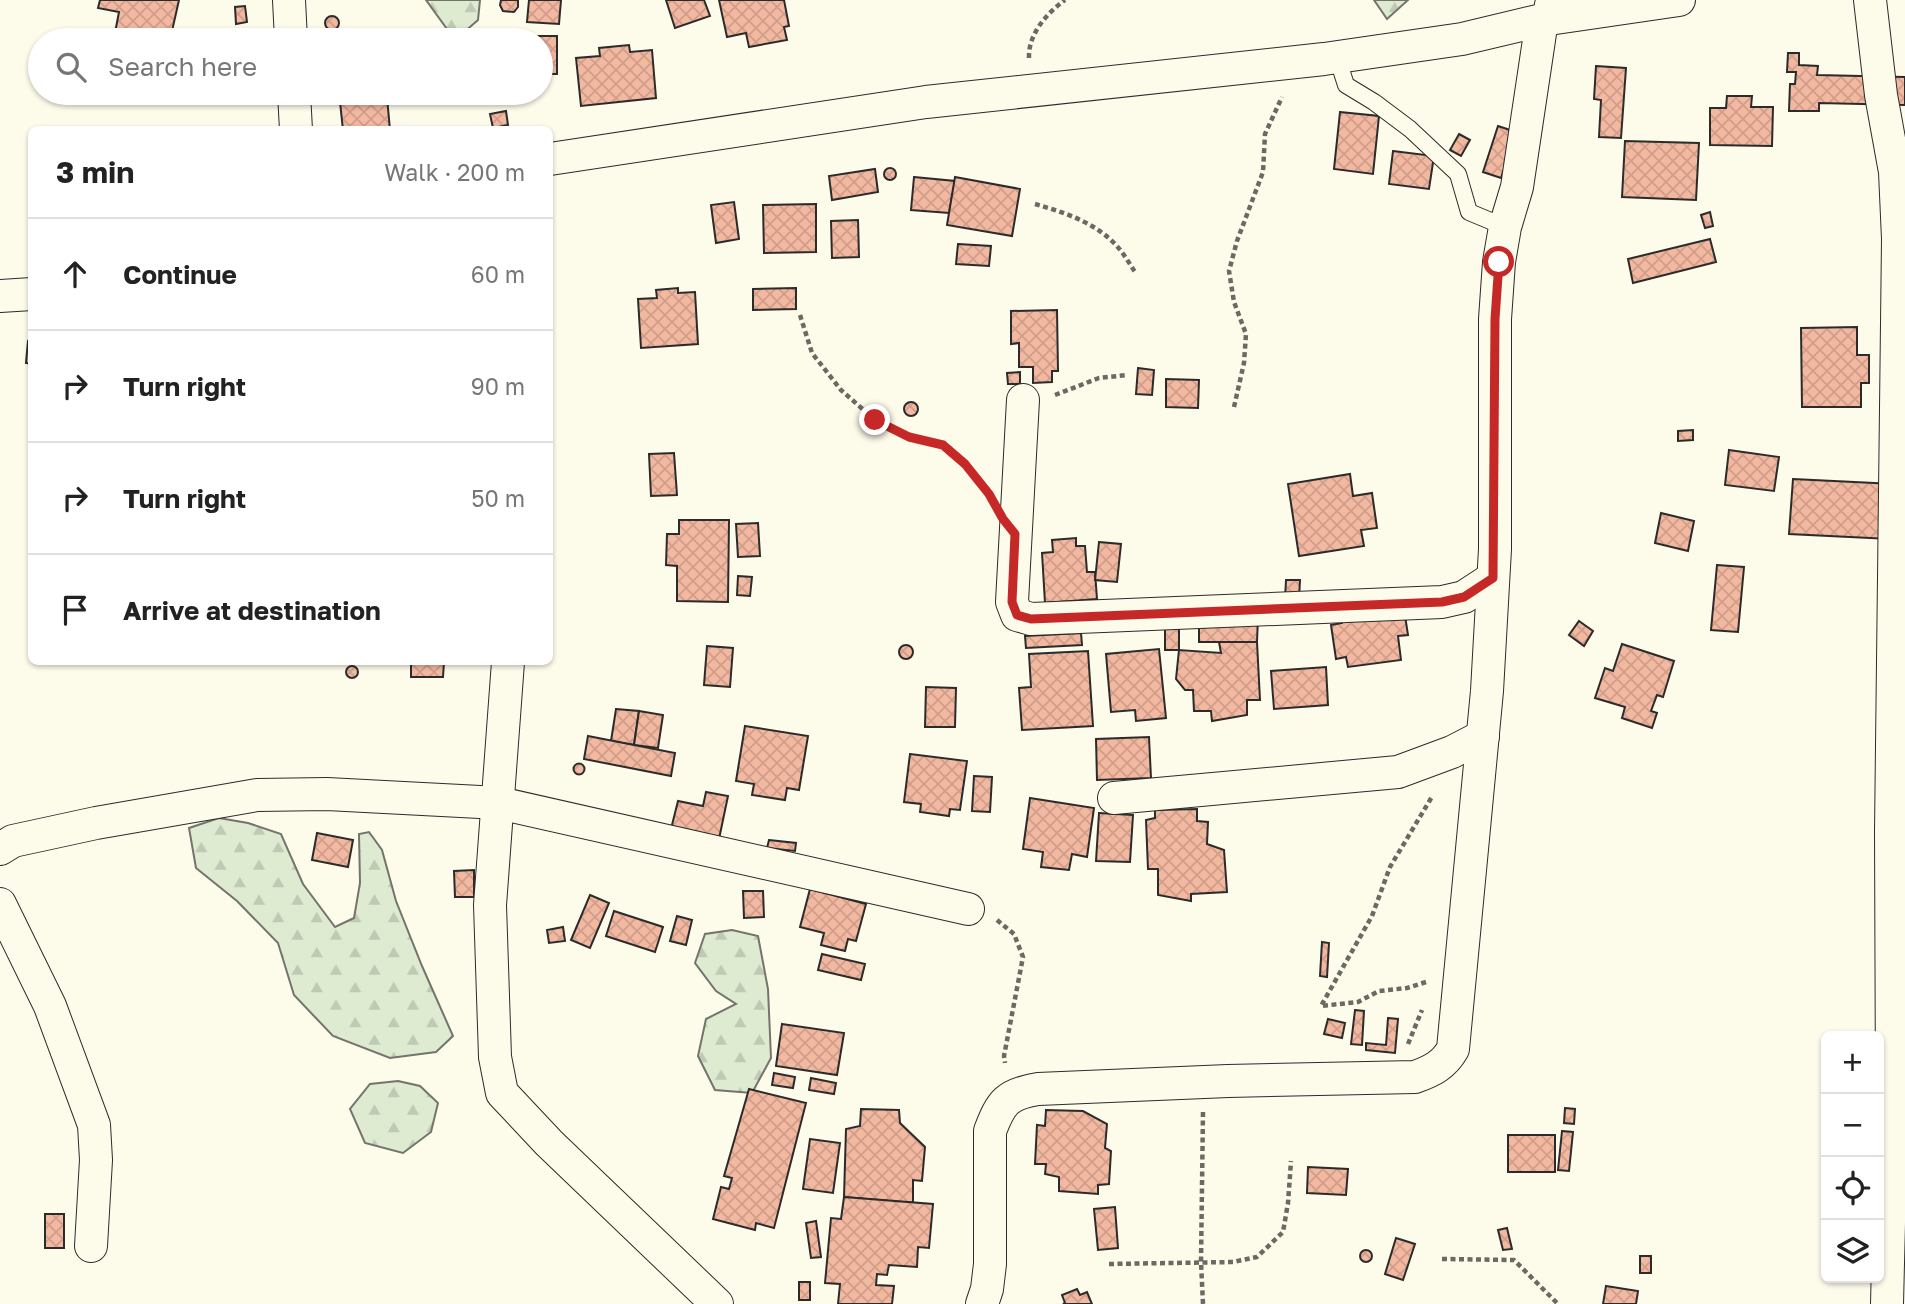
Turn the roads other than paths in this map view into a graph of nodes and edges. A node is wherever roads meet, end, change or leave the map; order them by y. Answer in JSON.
{"nodes":[{"id":1,"x":289,"y":0,"type":"edge"},
{"id":2,"x":1679,"y":0,"type":"edge"},
{"id":3,"x":1870,"y":0,"type":"edge"},
{"id":4,"x":1547,"y":10,"type":"edge"},
{"id":5,"x":290,"y":28,"type":"edge"},
{"id":6,"x":1336,"y":57,"type":"junction"},
{"id":7,"x":295,"y":105,"type":"edge"},
{"id":8,"x":296,"y":126,"type":"edge"},
{"id":9,"x":553,"y":159,"type":"edge"},
{"id":10,"x":1505,"y":227,"type":"junction"},
{"id":11,"x":28,"y":294,"type":"edge"},
{"id":12,"x":0,"y":296,"type":"edge"},
{"id":13,"x":1023,"y":405,"type":"road end"},
{"id":14,"x":1493,"y":578,"type":"junction"},
{"id":15,"x":508,"y":665,"type":"edge"},
{"id":16,"x":1483,"y":736,"type":"junction"},
{"id":17,"x":1114,"y":798,"type":"dead end"},
{"id":18,"x":499,"y":803,"type":"junction"},
{"id":19,"x":0,"y":849,"type":"edge"},
{"id":20,"x":0,"y":904,"type":"edge"},
{"id":21,"x":968,"y":909,"type":"road end"},
{"id":22,"x":91,"y":1246,"type":"dead end"},
{"id":23,"x":717,"y":1304,"type":"edge"},
{"id":24,"x":982,"y":1304,"type":"edge"},
{"id":25,"x":1887,"y":1304,"type":"edge"}],
"edges":[{"from":1,"to":5,"type":"street"},
{"from":2,"to":4,"type":"street"},
{"from":3,"to":25,"type":"street"},
{"from":4,"to":6,"type":"street"},
{"from":4,"to":10,"type":"street"},
{"from":6,"to":9,"type":"street"},
{"from":6,"to":10,"type":"lane"},
{"from":7,"to":8,"type":"street"},
{"from":10,"to":14,"type":"street"},
{"from":11,"to":12,"type":"street"},
{"from":13,"to":14,"type":"street"},
{"from":14,"to":16,"type":"street"},
{"from":15,"to":18,"type":"street"},
{"from":16,"to":17,"type":"street"},
{"from":16,"to":24,"type":"street"},
{"from":18,"to":19,"type":"street"},
{"from":18,"to":21,"type":"street"},
{"from":18,"to":23,"type":"street"},
{"from":20,"to":22,"type":"street"}]}
